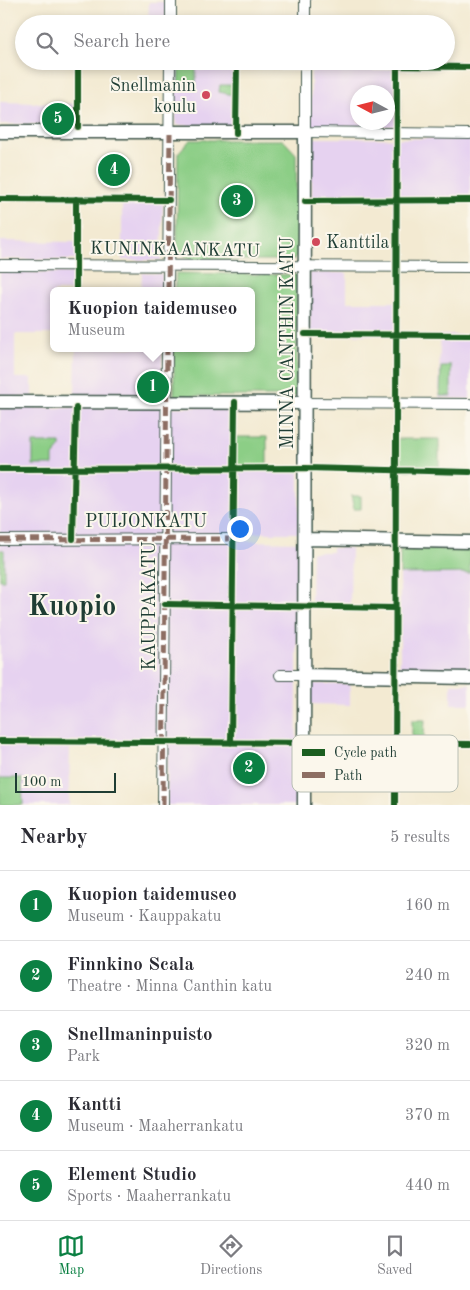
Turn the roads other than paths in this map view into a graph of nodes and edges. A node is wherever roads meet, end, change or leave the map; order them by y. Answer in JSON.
{"nodes":[{"id":1,"x":171,"y":0,"type":"edge"},
{"id":2,"x":305,"y":0,"type":"edge"},
{"id":3,"x":171,"y":15,"type":"edge"},
{"id":4,"x":305,"y":15,"type":"edge"},
{"id":5,"x":170,"y":70,"type":"edge"},
{"id":6,"x":305,"y":70,"type":"edge"},
{"id":7,"x":0,"y":132,"type":"edge"},
{"id":8,"x":305,"y":132,"type":"junction"},
{"id":9,"x":170,"y":134,"type":"junction"},
{"id":10,"x":470,"y":134,"type":"edge"},
{"id":11,"x":0,"y":265,"type":"edge"},
{"id":12,"x":168,"y":266,"type":"junction"},
{"id":13,"x":305,"y":267,"type":"junction"},
{"id":14,"x":470,"y":268,"type":"edge"},
{"id":15,"x":168,"y":287,"type":"edge"},
{"id":16,"x":168,"y":352,"type":"edge"},
{"id":17,"x":0,"y":402,"type":"edge"},
{"id":18,"x":304,"y":403,"type":"junction"},
{"id":19,"x":470,"y":404,"type":"edge"},
{"id":20,"x":167,"y":405,"type":"junction"},
{"id":21,"x":165,"y":538,"type":"junction"},
{"id":22,"x":233,"y":538,"type":"dead end"},
{"id":23,"x":305,"y":539,"type":"junction"},
{"id":24,"x":0,"y":540,"type":"edge"},
{"id":25,"x":470,"y":542,"type":"edge"},
{"id":26,"x":280,"y":675,"type":"dead end"},
{"id":27,"x":305,"y":675,"type":"junction"},
{"id":28,"x":470,"y":678,"type":"edge"},
{"id":29,"x":305,"y":735,"type":"edge"},
{"id":30,"x":304,"y":792,"type":"edge"},
{"id":31,"x":164,"y":805,"type":"edge"},
{"id":32,"x":304,"y":805,"type":"edge"}],
"edges":[{"from":1,"to":3,"type":"street"},
{"from":2,"to":4,"type":"street"},
{"from":5,"to":9,"type":"street"},
{"from":6,"to":8,"type":"street","name":"MINNA CANTHIN KATU"},
{"from":7,"to":9,"type":"main road"},
{"from":8,"to":9,"type":"main road"},
{"from":8,"to":10,"type":"street"},
{"from":8,"to":13,"type":"main road","name":"MINNA CANTHIN KATU"},
{"from":9,"to":12,"type":"street"},
{"from":11,"to":12,"type":"street","name":"KUNINKAANKATU"},
{"from":12,"to":13,"type":"street","name":"KUNINKAANKATU"},
{"from":12,"to":15,"type":"street"},
{"from":13,"to":14,"type":"street","name":"KUNINKAANKATU"},
{"from":13,"to":18,"type":"main road","name":"MINNA CANTHIN KATU"},
{"from":16,"to":20,"type":"street","name":"KAUPPAKATU"},
{"from":17,"to":20,"type":"main road"},
{"from":18,"to":19,"type":"street"},
{"from":18,"to":20,"type":"main road"},
{"from":18,"to":23,"type":"main road","name":"MINNA CANTHIN KATU"},
{"from":20,"to":21,"type":"street","name":"KAUPPAKATU"},
{"from":21,"to":22,"type":"street","name":"PUIJONKATU"},
{"from":21,"to":24,"type":"street","name":"PUIJONKATU"},
{"from":21,"to":31,"type":"street","name":"KAUPPAKATU"},
{"from":23,"to":25,"type":"main road"},
{"from":23,"to":27,"type":"main road","name":"MINNA CANTHIN KATU"},
{"from":26,"to":27,"type":"street"},
{"from":27,"to":28,"type":"main road"},
{"from":27,"to":29,"type":"main road","name":"MINNA CANTHIN KATU"},
{"from":30,"to":32,"type":"main road","name":"MINNA CANTHIN KATU"}]}
